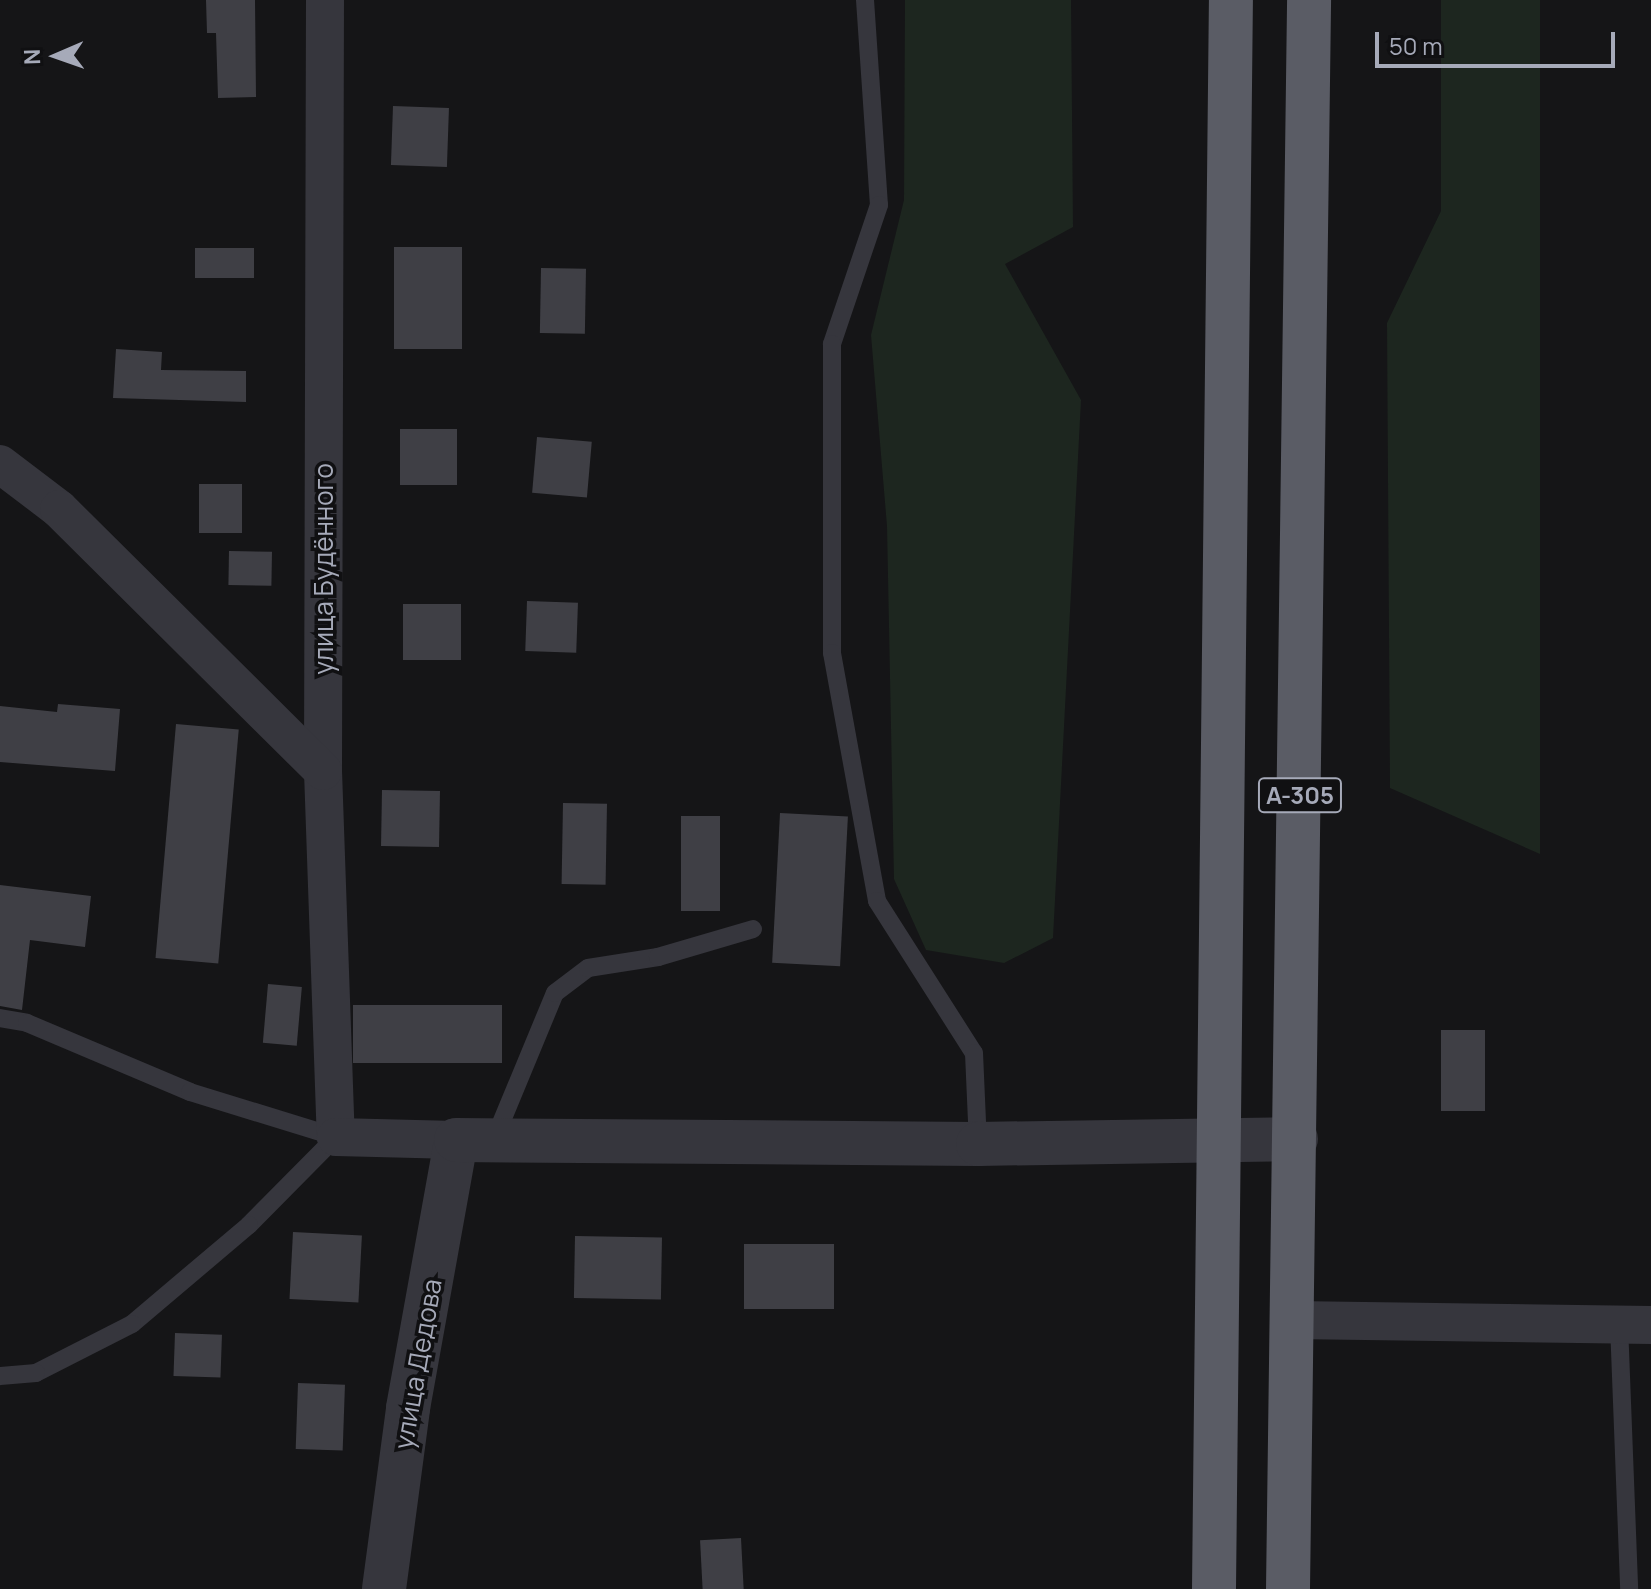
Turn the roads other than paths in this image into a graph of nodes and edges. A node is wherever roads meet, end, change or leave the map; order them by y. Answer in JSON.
{"nodes":[{"id":1,"x":325,"y":0,"type":"edge"},
{"id":2,"x":865,"y":0,"type":"edge"},
{"id":3,"x":1231,"y":0,"type":"edge"},
{"id":4,"x":1309,"y":0,"type":"edge"},
{"id":5,"x":0,"y":464,"type":"edge"},
{"id":6,"x":323,"y":771,"type":"junction"},
{"id":7,"x":753,"y":929,"type":"dead end"},
{"id":8,"x":0,"y":1018,"type":"edge"},
{"id":9,"x":336,"y":1137,"type":"junction"},
{"id":10,"x":1219,"y":1139,"type":"junction"},
{"id":11,"x":1296,"y":1139,"type":"junction"},
{"id":12,"x":475,"y":1140,"type":"junction"},
{"id":13,"x":978,"y":1144,"type":"junction"},
{"id":14,"x":1293,"y":1320,"type":"junction"},
{"id":15,"x":1635,"y":1325,"type":"edge"},
{"id":16,"x":0,"y":1376,"type":"edge"},
{"id":17,"x":384,"y":1589,"type":"edge"},
{"id":18,"x":1214,"y":1589,"type":"edge"},
{"id":19,"x":1288,"y":1589,"type":"edge"},
{"id":20,"x":1629,"y":1589,"type":"edge"}],
"edges":[{"from":1,"to":6,"type":"street","name":"улица Будённого"},
{"from":2,"to":13,"type":"lane"},
{"from":3,"to":10,"type":"highway","number":"А-305"},
{"from":4,"to":11,"type":"highway","number":"А-305"},
{"from":5,"to":6,"type":"street"},
{"from":6,"to":9,"type":"street","name":"улица Будённого"},
{"from":7,"to":12,"type":"lane"},
{"from":8,"to":9,"type":"lane"},
{"from":9,"to":12,"type":"street"},
{"from":9,"to":16,"type":"lane"},
{"from":10,"to":11,"type":"street"},
{"from":10,"to":13,"type":"street"},
{"from":10,"to":18,"type":"highway","number":"А-305"},
{"from":11,"to":14,"type":"highway","number":"А-305"},
{"from":12,"to":13,"type":"street"},
{"from":12,"to":17,"type":"street","name":"улица Дедова"},
{"from":14,"to":15,"type":"street"},
{"from":14,"to":19,"type":"highway","number":"А-305"},
{"from":15,"to":20,"type":"lane"}]}
